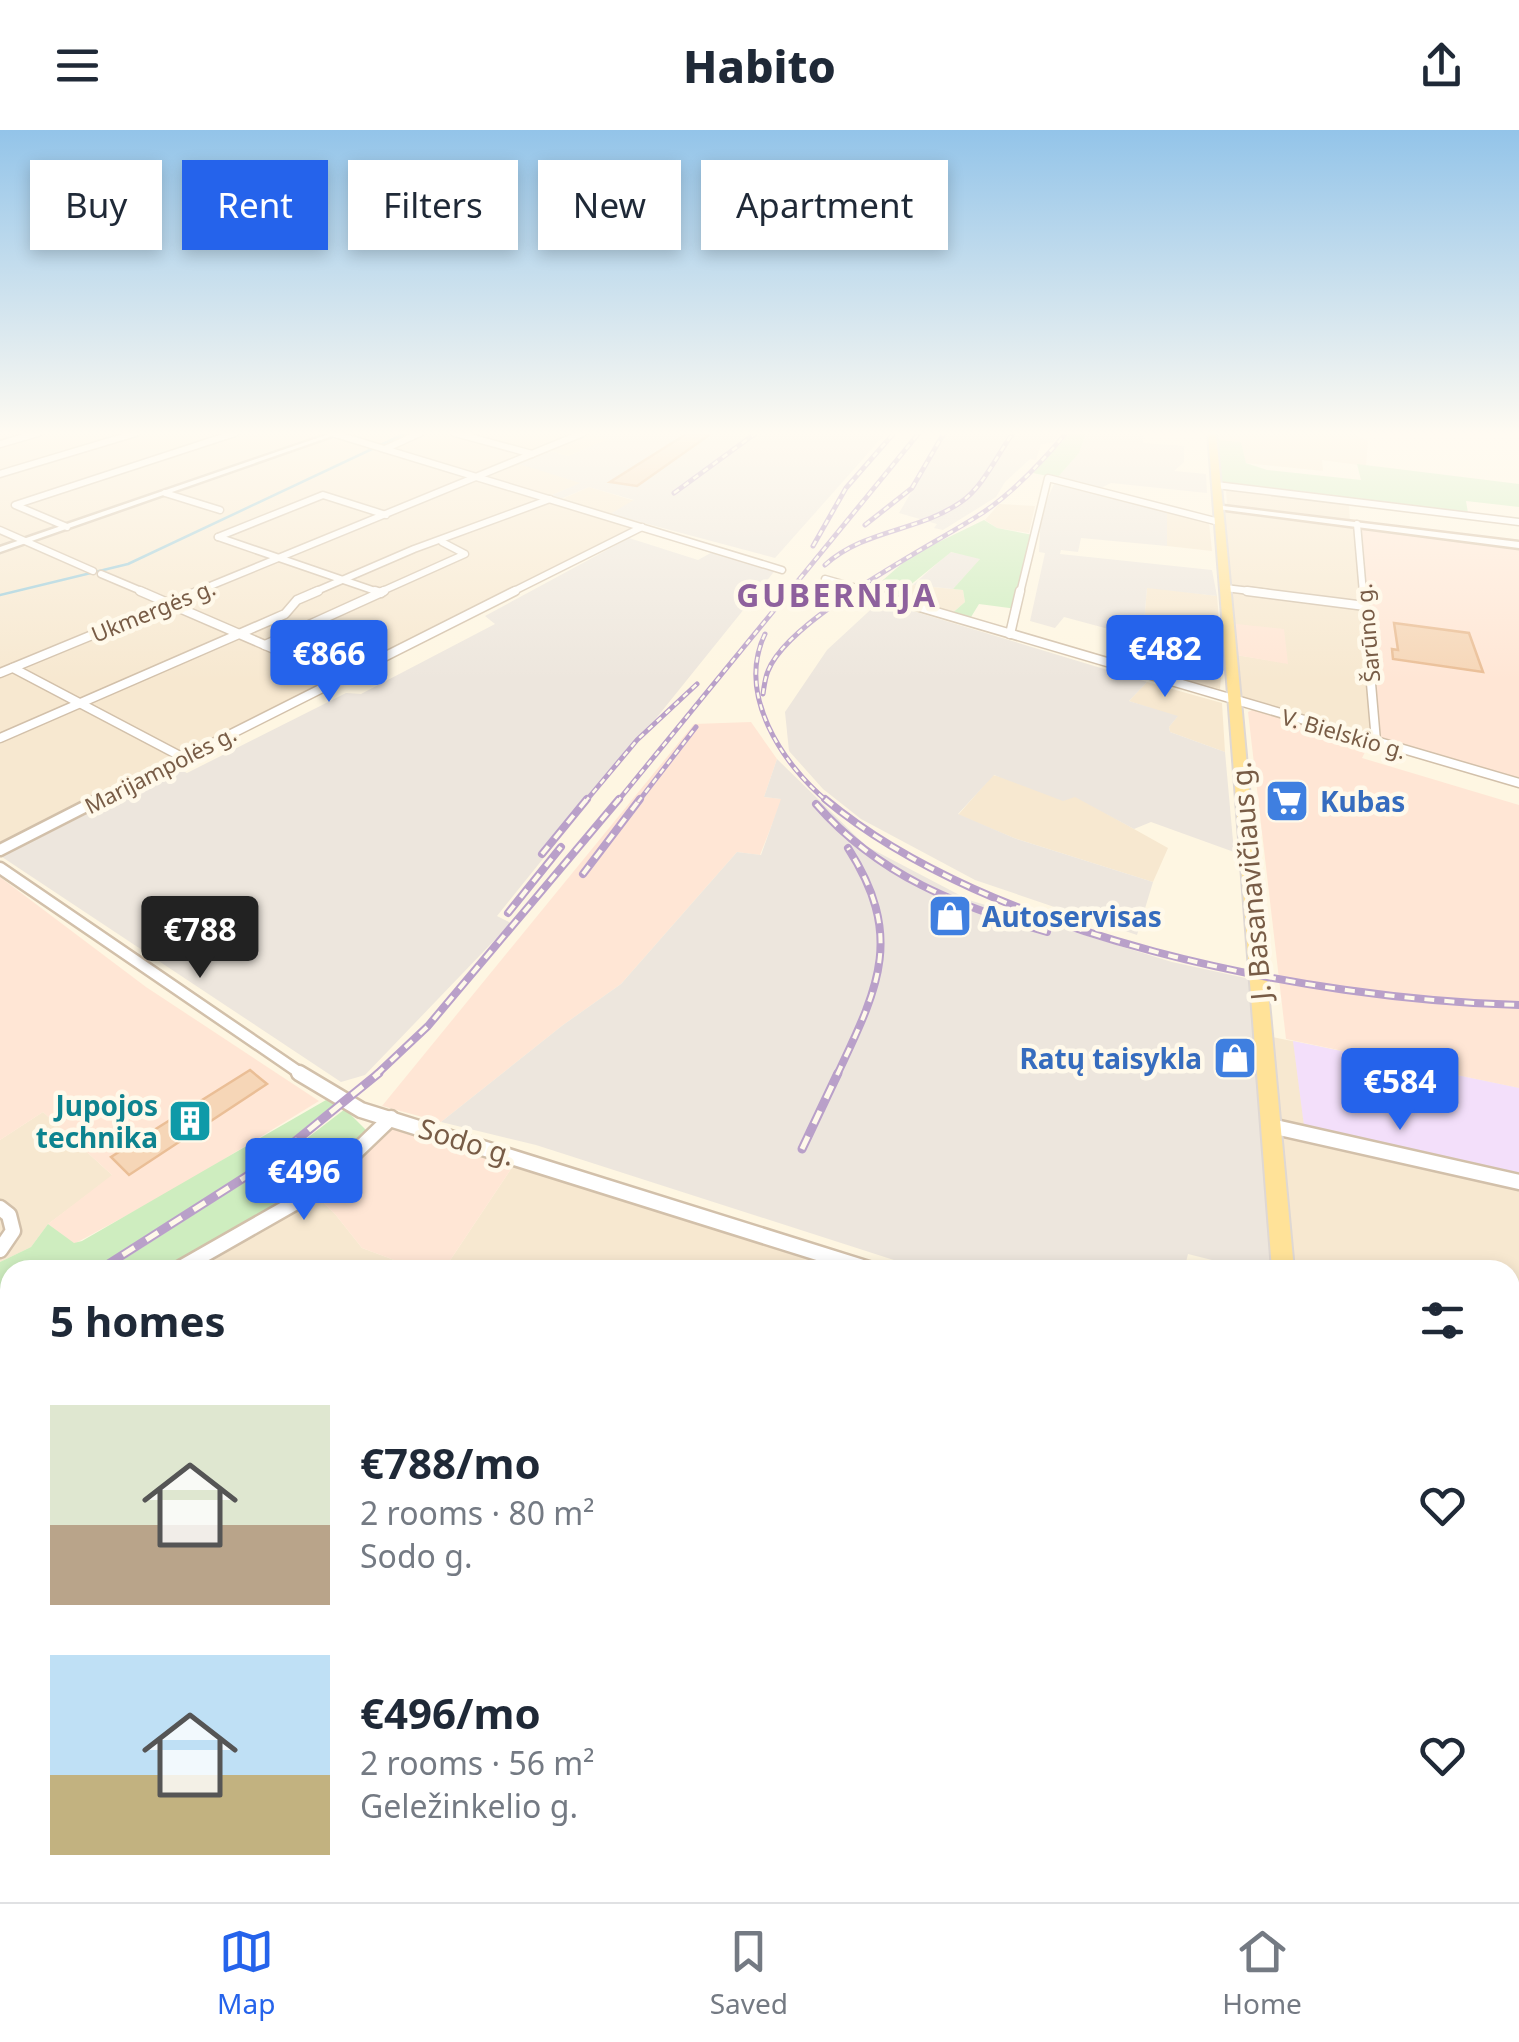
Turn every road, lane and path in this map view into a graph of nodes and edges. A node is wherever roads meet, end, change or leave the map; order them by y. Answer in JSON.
{"nodes":[{"id":1,"x":40,"y":516,"type":"edge"},
{"id":2,"x":100,"y":516,"type":"edge"},
{"id":3,"x":271,"y":516,"type":"edge"},
{"id":4,"x":382,"y":516,"type":"edge"},
{"id":5,"x":508,"y":516,"type":"edge"},
{"id":6,"x":605,"y":516,"type":"edge"},
{"id":7,"x":1035,"y":516,"type":"edge"},
{"id":8,"x":1195,"y":516,"type":"edge"},
{"id":9,"x":1219,"y":516,"type":"edge"},
{"id":10,"x":1289,"y":516,"type":"edge"},
{"id":11,"x":1467,"y":516,"type":"edge"},
{"id":12,"x":1220,"y":522,"type":"junction"},
{"id":13,"x":1519,"y":522,"type":"edge"},
{"id":14,"x":1357,"y":524,"type":"junction"},
{"id":15,"x":67,"y":527,"type":"junction"},
{"id":16,"x":642,"y":527,"type":"junction"},
{"id":17,"x":0,"y":530,"type":"edge"},
{"id":18,"x":26,"y":541,"type":"junction"},
{"id":19,"x":442,"y":542,"type":"junction"},
{"id":20,"x":1519,"y":544,"type":"edge"},
{"id":21,"x":0,"y":550,"type":"edge"},
{"id":22,"x":280,"y":558,"type":"junction"},
{"id":23,"x":782,"y":570,"type":"dead end"},
{"id":24,"x":824,"y":579,"type":"dead end"},
{"id":25,"x":342,"y":581,"type":"junction"},
{"id":26,"x":1224,"y":588,"type":"junction"},
{"id":27,"x":380,"y":593,"type":"junction"},
{"id":28,"x":169,"y":604,"type":"junction"},
{"id":29,"x":1365,"y":606,"type":"junction"},
{"id":30,"x":239,"y":634,"type":"junction"},
{"id":31,"x":1010,"y":634,"type":"junction"},
{"id":32,"x":264,"y":646,"type":"junction"},
{"id":33,"x":13,"y":668,"type":"junction"},
{"id":34,"x":0,"y":673,"type":"edge"},
{"id":35,"x":340,"y":678,"type":"junction"},
{"id":36,"x":1234,"y":701,"type":"junction"},
{"id":37,"x":82,"y":702,"type":"junction"},
{"id":38,"x":0,"y":738,"type":"edge"},
{"id":39,"x":1376,"y":741,"type":"junction"},
{"id":40,"x":182,"y":758,"type":"junction"},
{"id":41,"x":1519,"y":783,"type":"edge"},
{"id":42,"x":0,"y":850,"type":"edge"},
{"id":43,"x":0,"y":868,"type":"edge"},
{"id":44,"x":391,"y":1118,"type":"junction"},
{"id":45,"x":1270,"y":1126,"type":"junction"},
{"id":46,"x":1519,"y":1182,"type":"edge"},
{"id":47,"x":0,"y":1208,"type":"edge"},
{"id":48,"x":4,"y":1245,"type":"edge"},
{"id":49,"x":194,"y":1260,"type":"edge"},
{"id":50,"x":840,"y":1260,"type":"edge"},
{"id":51,"x":1282,"y":1260,"type":"edge"}],
"edges":[{"from":1,"to":15,"type":"street"},
{"from":2,"to":15,"type":"street"},
{"from":3,"to":22,"type":"street"},
{"from":4,"to":22,"type":"street","name":"Ukmergės g."},
{"from":5,"to":19,"type":"street"},
{"from":6,"to":16,"type":"street"},
{"from":7,"to":31,"type":"street"},
{"from":8,"to":12,"type":"street"},
{"from":9,"to":12,"type":"main road","name":"J. Basanavičiaus g."},
{"from":10,"to":14,"type":"main road"},
{"from":11,"to":13,"type":"street"},
{"from":12,"to":26,"type":"main road","name":"J. Basanavičiaus g."},
{"from":14,"to":20,"type":"main road"},
{"from":14,"to":29,"type":"street","name":"Šarūno g."},
{"from":15,"to":18,"type":"street"},
{"from":16,"to":23,"type":"street"},
{"from":16,"to":35,"type":"street","name":"Marijampolės g."},
{"from":17,"to":18,"type":"street"},
{"from":18,"to":21,"type":"street"},
{"from":18,"to":28,"type":"street"},
{"from":19,"to":25,"type":"street"},
{"from":19,"to":27,"type":"street"},
{"from":22,"to":25,"type":"street"},
{"from":22,"to":28,"type":"street","name":"Ukmergės g."},
{"from":24,"to":31,"type":"street","name":"V. Bielskio g."},
{"from":25,"to":27,"type":"street"},
{"from":25,"to":30,"type":"street"},
{"from":26,"to":29,"type":"street"},
{"from":26,"to":36,"type":"main road","name":"J. Basanavičiaus g."},
{"from":27,"to":32,"type":"street"},
{"from":28,"to":30,"type":"street"},
{"from":28,"to":33,"type":"street","name":"Ukmergės g."},
{"from":29,"to":39,"type":"street","name":"Šarūno g."},
{"from":30,"to":32,"type":"street"},
{"from":30,"to":37,"type":"street"},
{"from":31,"to":36,"type":"street","name":"V. Bielskio g."},
{"from":32,"to":35,"type":"street"},
{"from":33,"to":34,"type":"street","name":"Ukmergės g."},
{"from":33,"to":37,"type":"street"},
{"from":35,"to":40,"type":"street","name":"Marijampolės g."},
{"from":36,"to":39,"type":"street","name":"V. Bielskio g."},
{"from":36,"to":45,"type":"main road","name":"J. Basanavičiaus g."},
{"from":37,"to":38,"type":"street"},
{"from":37,"to":40,"type":"street"},
{"from":39,"to":41,"type":"street","name":"V. Bielskio g."},
{"from":40,"to":42,"type":"street","name":"Marijampolės g."},
{"from":43,"to":44,"type":"street","name":"Sodo g."},
{"from":44,"to":49,"type":"street"},
{"from":44,"to":50,"type":"street","name":"Sodo g."},
{"from":45,"to":46,"type":"street"},
{"from":45,"to":51,"type":"main road","name":"J. Basanavičiaus g."},
{"from":47,"to":48,"type":"street"}]}
